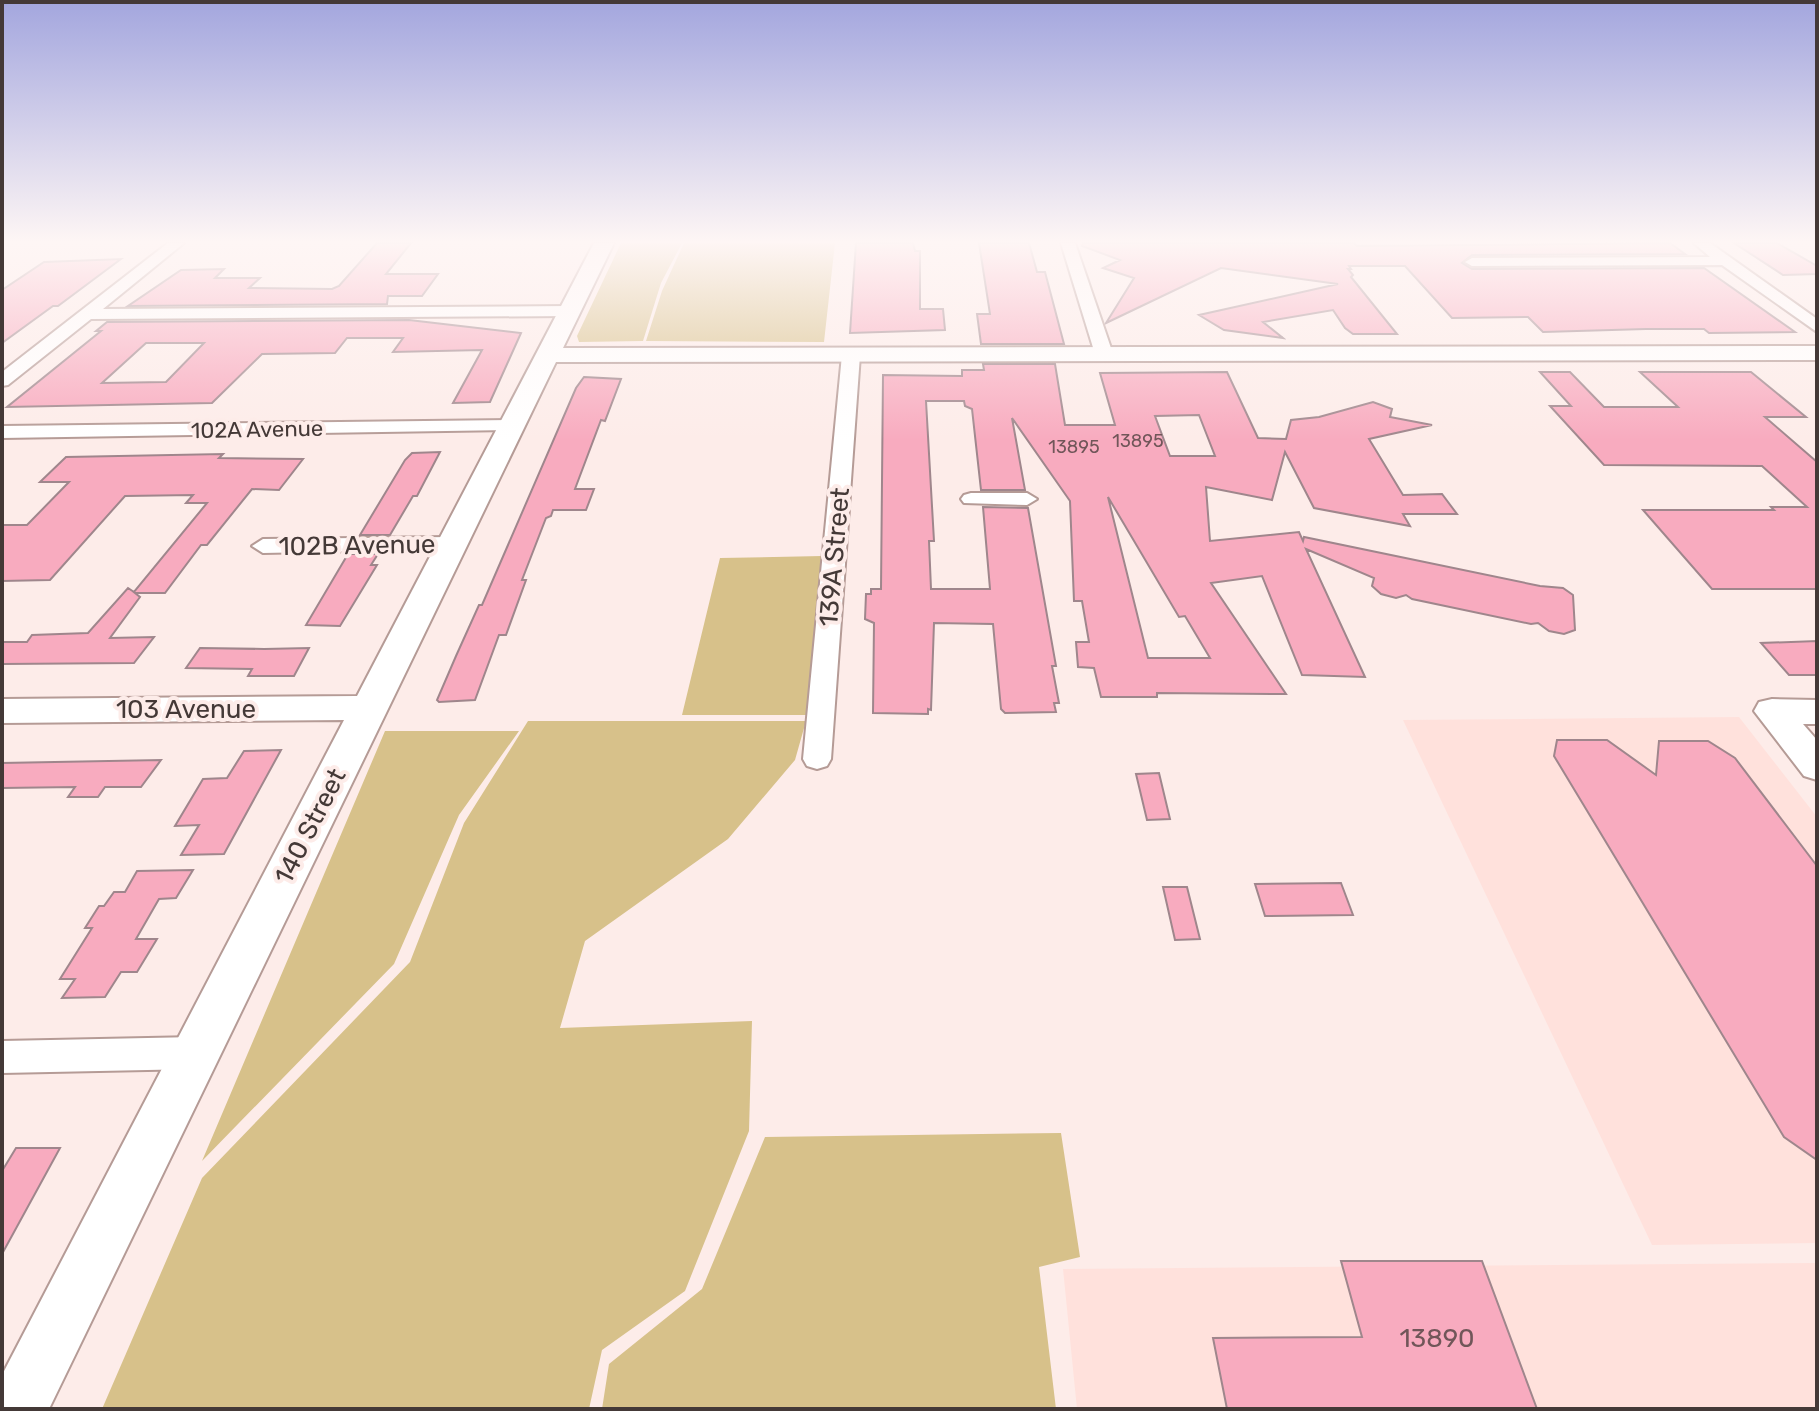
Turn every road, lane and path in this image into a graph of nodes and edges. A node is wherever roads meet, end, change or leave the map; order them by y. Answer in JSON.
{"nodes":[{"id":1,"x":94,"y":309,"type":"edge"},
{"id":2,"x":1089,"y":309,"type":"edge"},
{"id":3,"x":1792,"y":309,"type":"edge"},
{"id":4,"x":569,"y":311,"type":"joint"},
{"id":5,"x":87,"y":314,"type":"junction"},
{"id":6,"x":1817,"y":327,"type":"edge"},
{"id":7,"x":1817,"y":353,"type":"edge"},
{"id":8,"x":1104,"y":354,"type":"junction"},
{"id":9,"x":547,"y":355,"type":"junction"},
{"id":10,"x":851,"y":355,"type":"junction"},
{"id":11,"x":2,"y":381,"type":"edge"},
{"id":12,"x":511,"y":426,"type":"junction"},
{"id":13,"x":2,"y":432,"type":"edge"},
{"id":14,"x":971,"y":499,"type":"dead end"},
{"id":15,"x":1027,"y":499,"type":"dead end"},
{"id":16,"x":452,"y":544,"type":"junction"},
{"id":17,"x":263,"y":546,"type":"dead end"},
{"id":18,"x":369,"y":708,"type":"junction"},
{"id":19,"x":2,"y":711,"type":"edge"},
{"id":20,"x":1817,"y":712,"type":"edge"},
{"id":21,"x":817,"y":759,"type":"dead end"},
{"id":22,"x":1817,"y":766,"type":"edge"},
{"id":23,"x":196,"y":1053,"type":"junction"},
{"id":24,"x":2,"y":1057,"type":"edge"},
{"id":25,"x":17,"y":1409,"type":"edge"}],
"edges":[{"from":1,"to":5,"type":"street"},
{"from":2,"to":8,"type":"street"},
{"from":3,"to":6,"type":"street"},
{"from":4,"to":5,"type":"street"},
{"from":4,"to":9,"type":"street","name":"140 Street"},
{"from":5,"to":11,"type":"street"},
{"from":7,"to":8,"type":"street"},
{"from":8,"to":10,"type":"street"},
{"from":9,"to":10,"type":"street"},
{"from":9,"to":12,"type":"street","name":"140 Street"},
{"from":10,"to":21,"type":"street","name":"139A Street"},
{"from":12,"to":13,"type":"street","name":"102A Avenue"},
{"from":12,"to":16,"type":"street","name":"140 Street"},
{"from":14,"to":15,"type":"street"},
{"from":16,"to":17,"type":"street","name":"102B Avenue"},
{"from":16,"to":18,"type":"street","name":"140 Street"},
{"from":18,"to":19,"type":"street","name":"103 Avenue"},
{"from":18,"to":23,"type":"street","name":"140 Street"},
{"from":20,"to":22,"type":"street"},
{"from":23,"to":24,"type":"street"},
{"from":23,"to":25,"type":"street","name":"140 Street"}]}
